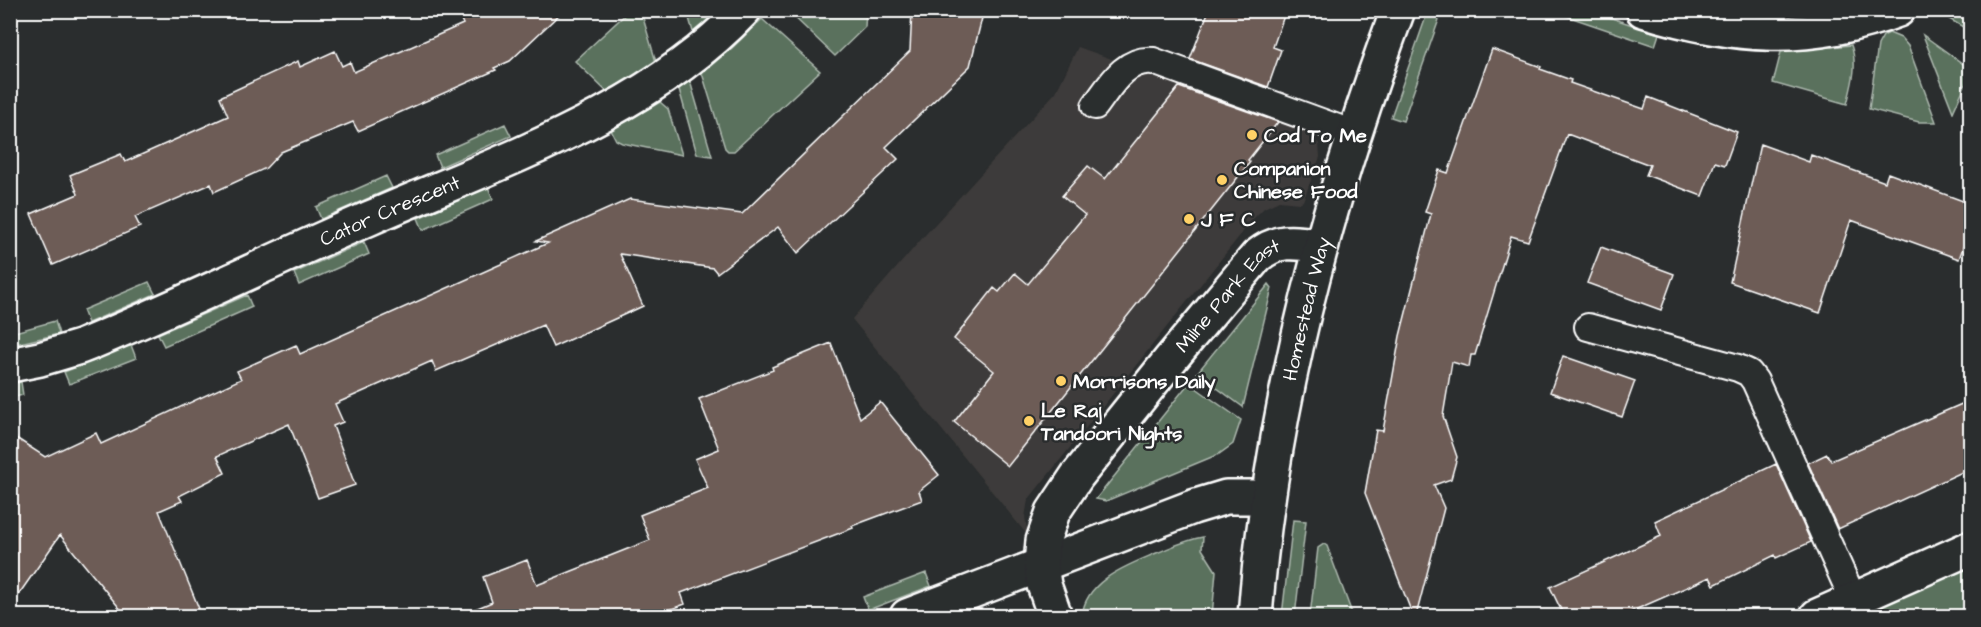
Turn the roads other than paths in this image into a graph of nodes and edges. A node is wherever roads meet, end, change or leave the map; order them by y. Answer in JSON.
{"nodes":[{"id":1,"x":744,"y":10,"type":"edge"},
{"id":2,"x":1398,"y":10,"type":"edge"},
{"id":3,"x":1643,"y":10,"type":"edge"},
{"id":4,"x":1898,"y":10,"type":"edge"},
{"id":5,"x":1095,"y":106,"type":"dead end"},
{"id":6,"x":1354,"y":134,"type":"junction"},
{"id":7,"x":1322,"y":246,"type":"junction"},
{"id":8,"x":1588,"y":327,"type":"dead end"},
{"id":9,"x":10,"y":365,"type":"edge"},
{"id":10,"x":1268,"y":497,"type":"junction"},
{"id":11,"x":1971,"y":548,"type":"edge"},
{"id":12,"x":1041,"y":565,"type":"junction"},
{"id":13,"x":1854,"y":601,"type":"junction"},
{"id":14,"x":907,"y":616,"type":"edge"},
{"id":15,"x":1055,"y":616,"type":"edge"},
{"id":16,"x":1255,"y":616,"type":"edge"},
{"id":17,"x":1817,"y":616,"type":"edge"}],
"edges":[{"from":1,"to":9,"type":"street","name":"Cator Crescent"},
{"from":2,"to":6,"type":"street","name":"Homestead Way"},
{"from":3,"to":4,"type":"street"},
{"from":5,"to":6,"type":"lane"},
{"from":6,"to":7,"type":"street","name":"Homestead Way"},
{"from":7,"to":10,"type":"street","name":"Homestead Way"},
{"from":7,"to":12,"type":"street","name":"Milne Park East"},
{"from":8,"to":13,"type":"lane"},
{"from":10,"to":12,"type":"street"},
{"from":10,"to":16,"type":"street","name":"Homestead Way"},
{"from":11,"to":13,"type":"street"},
{"from":12,"to":14,"type":"street"},
{"from":12,"to":15,"type":"street","name":"Milne Park East"},
{"from":13,"to":17,"type":"street"}]}
